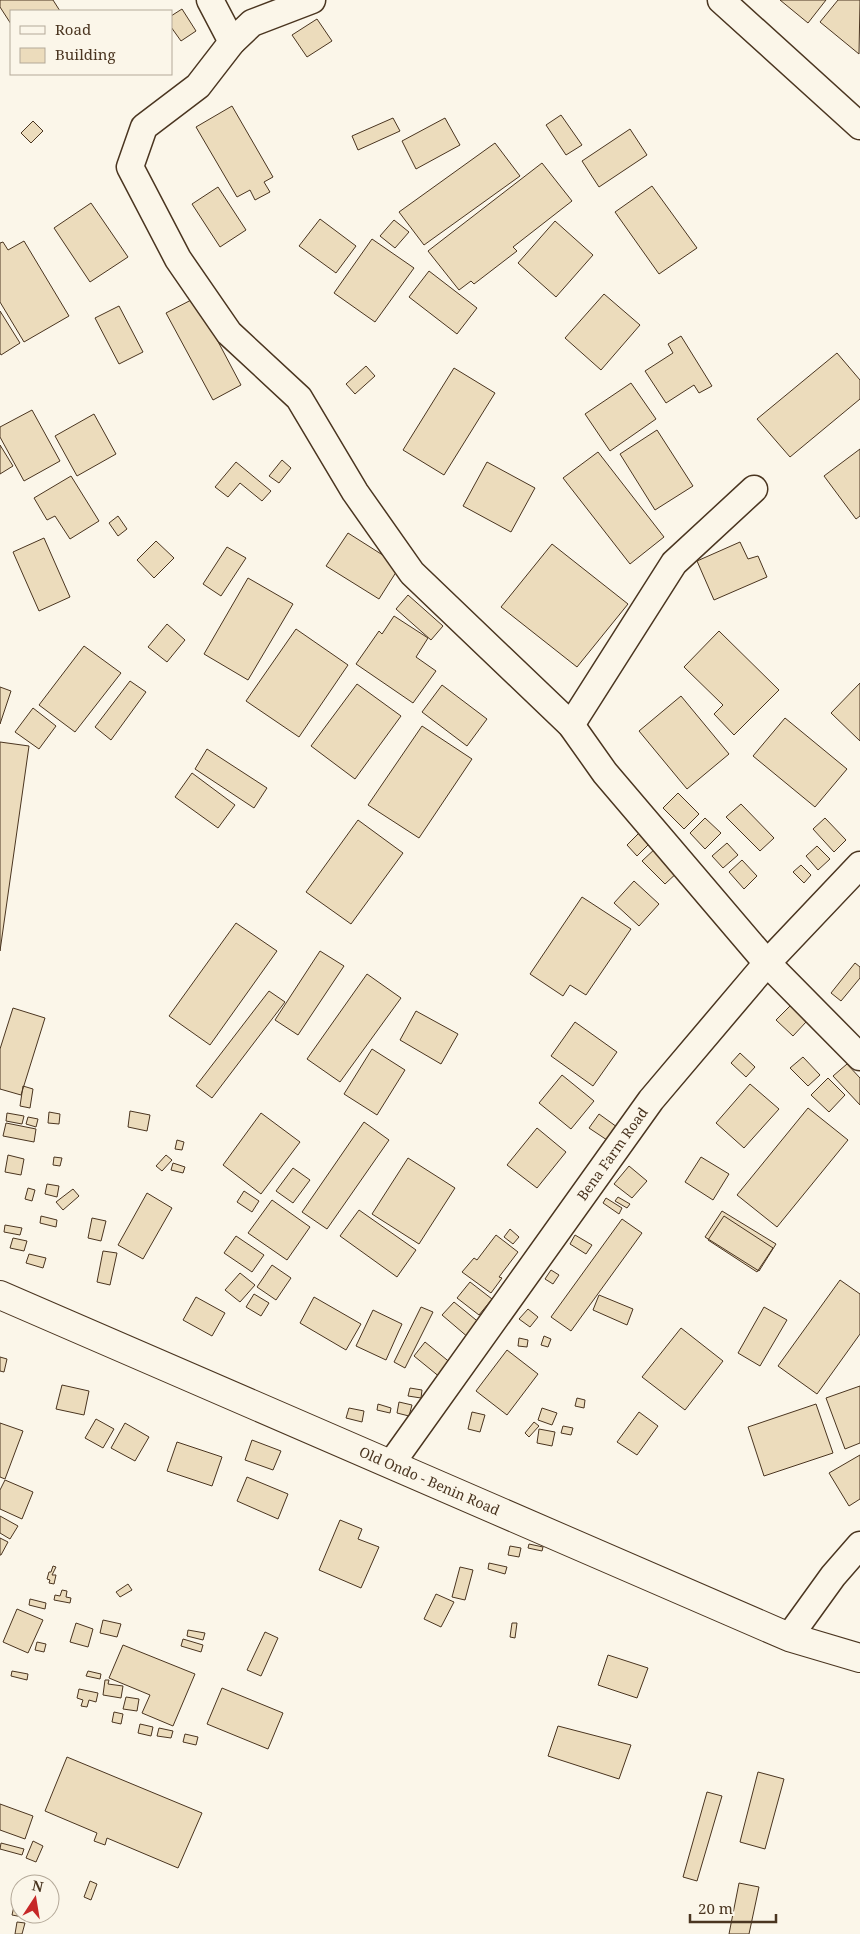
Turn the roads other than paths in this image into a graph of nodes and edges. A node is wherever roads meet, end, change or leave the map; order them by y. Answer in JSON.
{"nodes":[{"id":1,"x":210,"y":0,"type":"edge"},
{"id":2,"x":312,"y":0,"type":"edge"},
{"id":3,"x":721,"y":0,"type":"edge"},
{"id":4,"x":232,"y":42,"type":"junction"},
{"id":5,"x":860,"y":126,"type":"edge"},
{"id":6,"x":754,"y":489,"type":"dead end"},
{"id":7,"x":571,"y":725,"type":"junction"},
{"id":8,"x":860,"y":865,"type":"edge"},
{"id":9,"x":767,"y":963,"type":"junction"},
{"id":10,"x":860,"y":1057,"type":"edge"},
{"id":11,"x":0,"y":1295,"type":"edge"},
{"id":12,"x":390,"y":1464,"type":"junction"},
{"id":13,"x":860,"y":1545,"type":"edge"},
{"id":14,"x":789,"y":1637,"type":"junction"},
{"id":15,"x":860,"y":1658,"type":"edge"}],
"edges":[{"from":1,"to":4,"type":"street"},
{"from":2,"to":4,"type":"street"},
{"from":3,"to":5,"type":"street"},
{"from":4,"to":7,"type":"street"},
{"from":6,"to":7,"type":"street"},
{"from":7,"to":9,"type":"street"},
{"from":8,"to":9,"type":"street","name":"Bena Farm Road"},
{"from":9,"to":10,"type":"street"},
{"from":9,"to":12,"type":"street","name":"Bena Farm Road"},
{"from":11,"to":12,"type":"main road","name":"Old Ondo - Benin Road"},
{"from":12,"to":14,"type":"main road","name":"Old Ondo - Benin Road"},
{"from":13,"to":14,"type":"street"},
{"from":14,"to":15,"type":"main road","name":"Old Ondo - Benin Road"}]}
